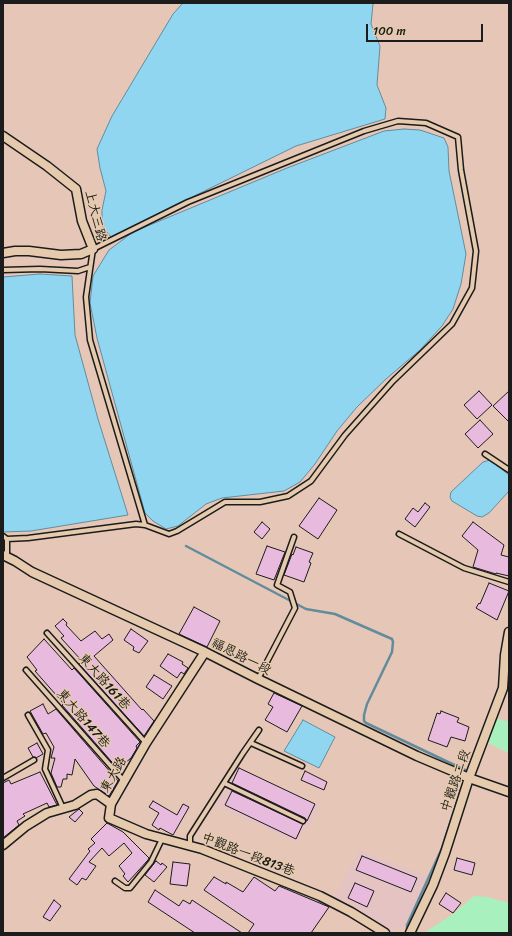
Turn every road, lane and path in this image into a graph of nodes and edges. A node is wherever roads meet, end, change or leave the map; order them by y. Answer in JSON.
{"nodes":[{"id":1,"x":3,"y":136,"type":"edge"},
{"id":2,"x":93,"y":249,"type":"junction"},
{"id":3,"x":3,"y":253,"type":"edge"},
{"id":4,"x":90,"y":267,"type":"junction"},
{"id":5,"x":3,"y":270,"type":"edge"},
{"id":6,"x":484,"y":454,"type":"dead end"},
{"id":7,"x":509,"y":470,"type":"edge"},
{"id":8,"x":145,"y":525,"type":"junction"},
{"id":9,"x":398,"y":534,"type":"dead end"},
{"id":10,"x":5,"y":537,"type":"edge"},
{"id":11,"x":294,"y":537,"type":"dead end"},
{"id":12,"x":5,"y":556,"type":"edge"},
{"id":13,"x":509,"y":582,"type":"edge"},
{"id":14,"x":509,"y":632,"type":"edge"},
{"id":15,"x":48,"y":633,"type":"dead end"},
{"id":16,"x":205,"y":652,"type":"junction"},
{"id":17,"x":26,"y":670,"type":"dead end"},
{"id":18,"x":258,"y":679,"type":"junction"},
{"id":19,"x":28,"y":716,"type":"dead end"},
{"id":20,"x":259,"y":730,"type":"dead end"},
{"id":21,"x":146,"y":744,"type":"junction"},
{"id":22,"x":251,"y":744,"type":"junction"},
{"id":23,"x":34,"y":760,"type":"dead end"},
{"id":24,"x":302,"y":766,"type":"dead end"},
{"id":25,"x":3,"y":778,"type":"edge"},
{"id":26,"x":468,"y":778,"type":"junction"},
{"id":27,"x":125,"y":782,"type":"junction"},
{"id":28,"x":224,"y":783,"type":"junction"},
{"id":29,"x":509,"y":792,"type":"edge"},
{"id":30,"x":111,"y":804,"type":"junction"},
{"id":31,"x":64,"y":808,"type":"junction"},
{"id":32,"x":303,"y":821,"type":"dead end"},
{"id":33,"x":162,"y":839,"type":"junction"},
{"id":34,"x":3,"y":845,"type":"edge"},
{"id":35,"x":190,"y":846,"type":"junction"},
{"id":36,"x":115,"y":881,"type":"dead end"},
{"id":37,"x":385,"y":933,"type":"edge"},
{"id":38,"x":410,"y":933,"type":"edge"}],
"edges":[{"from":1,"to":2,"type":"street","name":"上大三路"},
{"from":2,"to":3,"type":"street","name":"上大三路"},
{"from":2,"to":4,"type":"lane"},
{"from":2,"to":8,"type":"lane"},
{"from":4,"to":5,"type":"lane"},
{"from":4,"to":8,"type":"lane"},
{"from":6,"to":7,"type":"lane"},
{"from":8,"to":10,"type":"lane"},
{"from":9,"to":13,"type":"lane"},
{"from":10,"to":12,"type":"lane"},
{"from":11,"to":18,"type":"lane"},
{"from":12,"to":16,"type":"street","name":"福恩路一段"},
{"from":14,"to":26,"type":"street","name":"中觀路二段"},
{"from":15,"to":21,"type":"lane","name":"東大路161巷"},
{"from":16,"to":18,"type":"street","name":"福恩路一段"},
{"from":16,"to":21,"type":"street","name":"東大路"},
{"from":17,"to":27,"type":"lane","name":"東大路147巷"},
{"from":18,"to":26,"type":"street","name":"福恩路一段"},
{"from":19,"to":31,"type":"lane"},
{"from":20,"to":22,"type":"lane"},
{"from":21,"to":27,"type":"street","name":"東大路"},
{"from":22,"to":24,"type":"lane"},
{"from":22,"to":28,"type":"lane"},
{"from":23,"to":25,"type":"lane"},
{"from":26,"to":29,"type":"street","name":"福恩路一段"},
{"from":26,"to":38,"type":"street","name":"中觀路二段"},
{"from":27,"to":30,"type":"street","name":"東大路"},
{"from":28,"to":32,"type":"lane"},
{"from":28,"to":35,"type":"lane"},
{"from":30,"to":31,"type":"street","name":"東大路"},
{"from":30,"to":33,"type":"street","name":"中觀路一段813巷"},
{"from":31,"to":34,"type":"street","name":"東大路"},
{"from":33,"to":35,"type":"street","name":"中觀路一段813巷"},
{"from":33,"to":36,"type":"lane"},
{"from":35,"to":37,"type":"street","name":"中觀路一段813巷"}]}
